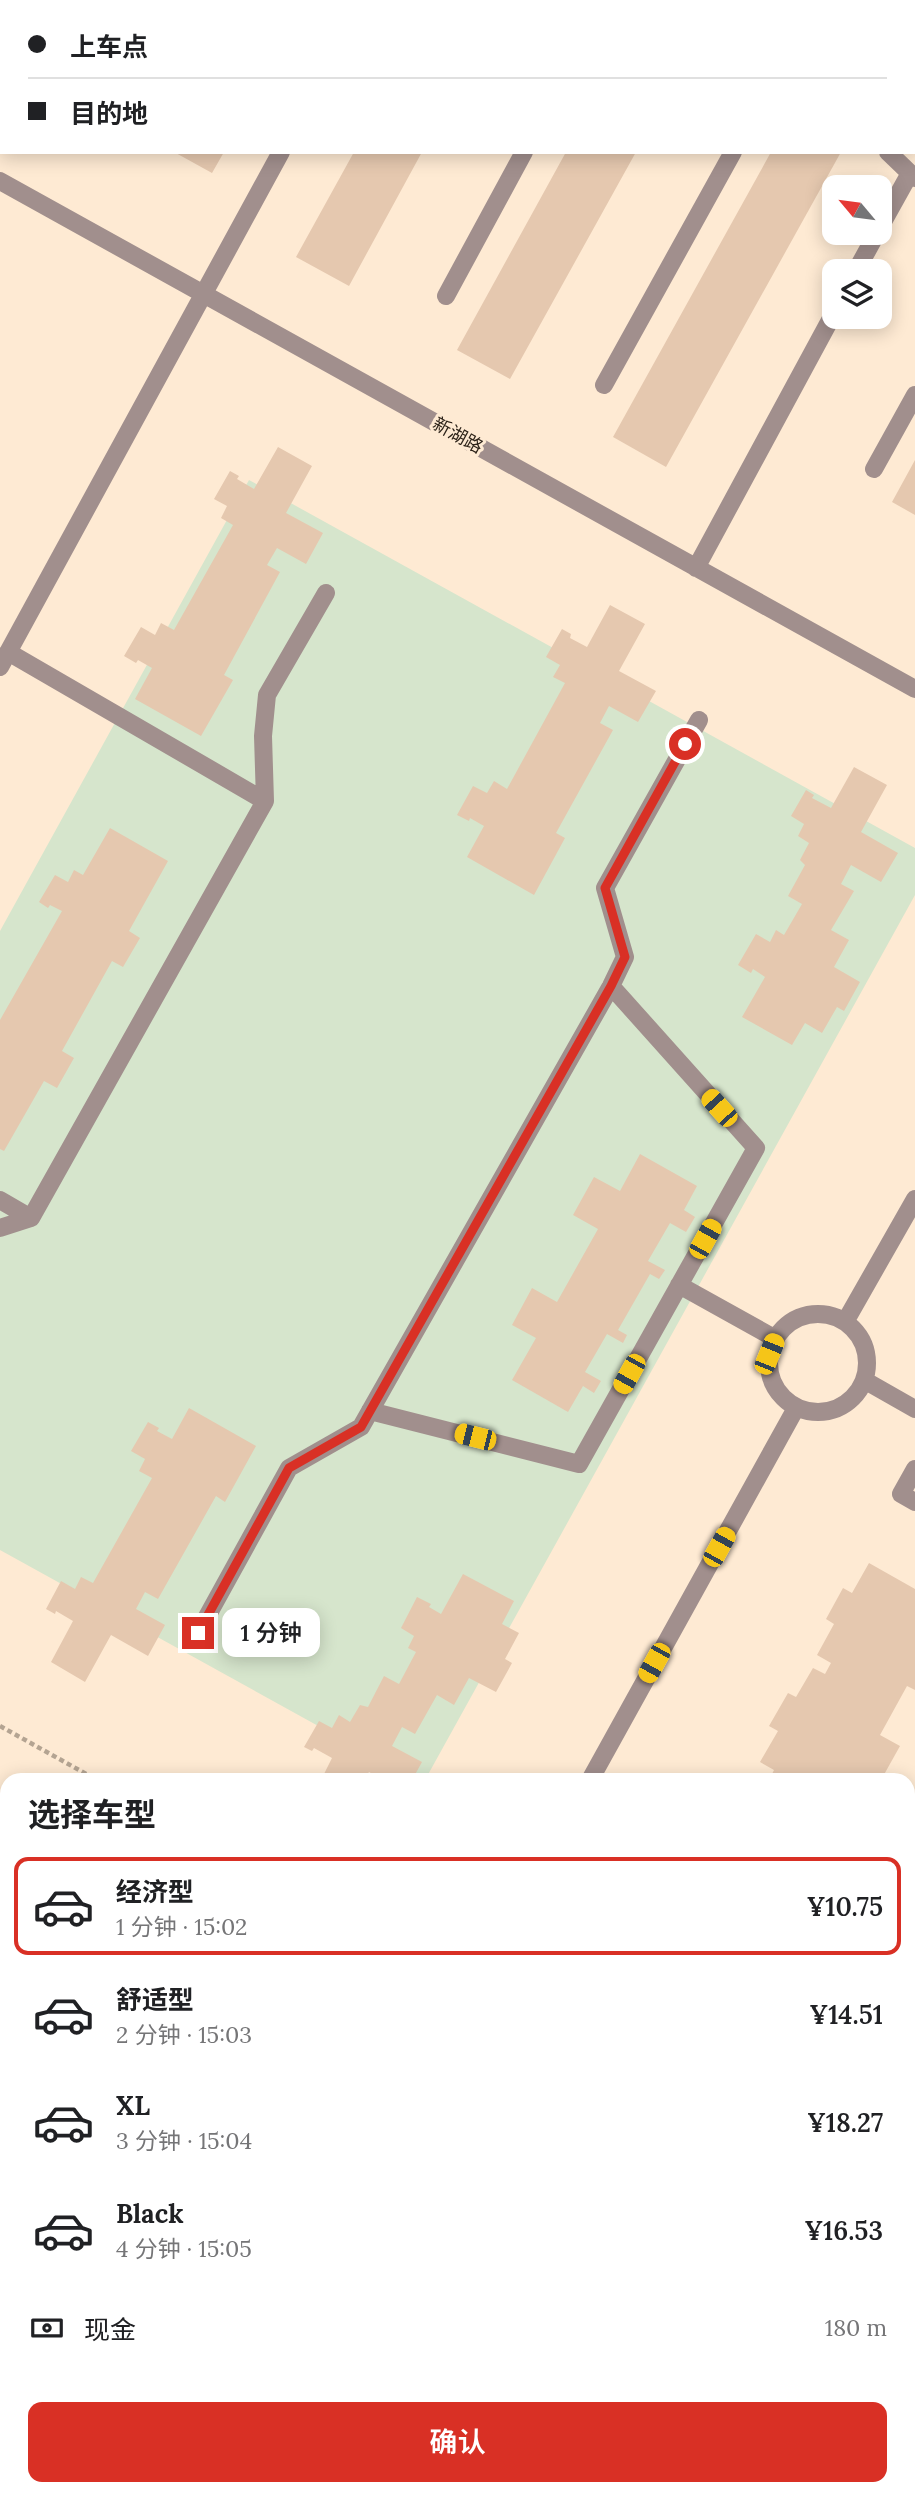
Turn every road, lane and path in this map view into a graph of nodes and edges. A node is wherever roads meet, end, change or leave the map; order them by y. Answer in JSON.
{"nodes":[{"id":1,"x":280,"y":154,"type":"edge"},
{"id":2,"x":523,"y":154,"type":"edge"},
{"id":3,"x":732,"y":154,"type":"edge"},
{"id":4,"x":890,"y":154,"type":"edge"},
{"id":5,"x":912,"y":176,"type":"edge"},
{"id":6,"x":0,"y":181,"type":"edge"},
{"id":7,"x":892,"y":208,"type":"edge"},
{"id":8,"x":203,"y":293,"type":"junction"},
{"id":9,"x":446,"y":296,"type":"dead end"},
{"id":10,"x":825,"y":329,"type":"edge"},
{"id":11,"x":604,"y":385,"type":"dead end"},
{"id":12,"x":915,"y":395,"type":"edge"},
{"id":13,"x":874,"y":470,"type":"dead end"},
{"id":14,"x":696,"y":568,"type":"junction"},
{"id":15,"x":326,"y":593,"type":"dead end"},
{"id":16,"x":4,"y":659,"type":"edge"},
{"id":17,"x":915,"y":689,"type":"edge"},
{"id":18,"x":699,"y":720,"type":"dead end"},
{"id":19,"x":265,"y":801,"type":"junction"},
{"id":20,"x":611,"y":986,"type":"junction"},
{"id":21,"x":915,"y":1199,"type":"edge"},
{"id":22,"x":0,"y":1200,"type":"edge"},
{"id":23,"x":31,"y":1217,"type":"junction"},
{"id":24,"x":0,"y":1228,"type":"edge"},
{"id":25,"x":679,"y":1285,"type":"junction"},
{"id":26,"x":845,"y":1322,"type":"junction"},
{"id":27,"x":776,"y":1339,"type":"junction"},
{"id":28,"x":864,"y":1380,"type":"junction"},
{"id":29,"x":796,"y":1408,"type":"junction"},
{"id":30,"x":915,"y":1409,"type":"edge"},
{"id":31,"x":370,"y":1411,"type":"junction"},
{"id":32,"x":915,"y":1469,"type":"edge"},
{"id":33,"x":915,"y":1502,"type":"edge"},
{"id":34,"x":198,"y":1633,"type":"dead end"},
{"id":35,"x":0,"y":1726,"type":"edge"},
{"id":36,"x":84,"y":1773,"type":"edge"},
{"id":37,"x":594,"y":1773,"type":"edge"}],
"edges":[{"from":1,"to":8,"type":"street"},
{"from":2,"to":9,"type":"street"},
{"from":3,"to":11,"type":"street"},
{"from":4,"to":5,"type":"street"},
{"from":5,"to":7,"type":"street"},
{"from":6,"to":8,"type":"street","name":"新湖路"},
{"from":8,"to":14,"type":"street","name":"新湖路"},
{"from":8,"to":16,"type":"street"},
{"from":10,"to":14,"type":"street"},
{"from":12,"to":13,"type":"street"},
{"from":14,"to":17,"type":"street","name":"新湖路"},
{"from":15,"to":19,"type":"street"},
{"from":16,"to":19,"type":"street"},
{"from":18,"to":20,"type":"street"},
{"from":19,"to":23,"type":"street"},
{"from":20,"to":25,"type":"street"},
{"from":20,"to":31,"type":"street"},
{"from":21,"to":26,"type":"street"},
{"from":22,"to":23,"type":"street"},
{"from":23,"to":24,"type":"street"},
{"from":25,"to":27,"type":"street"},
{"from":25,"to":31,"type":"street"},
{"from":26,"to":27,"type":"street"},
{"from":26,"to":28,"type":"street"},
{"from":27,"to":29,"type":"street"},
{"from":28,"to":29,"type":"street"},
{"from":28,"to":30,"type":"street"},
{"from":29,"to":37,"type":"street"},
{"from":31,"to":34,"type":"street"},
{"from":32,"to":33,"type":"street"},
{"from":35,"to":36,"type":"path"}]}
